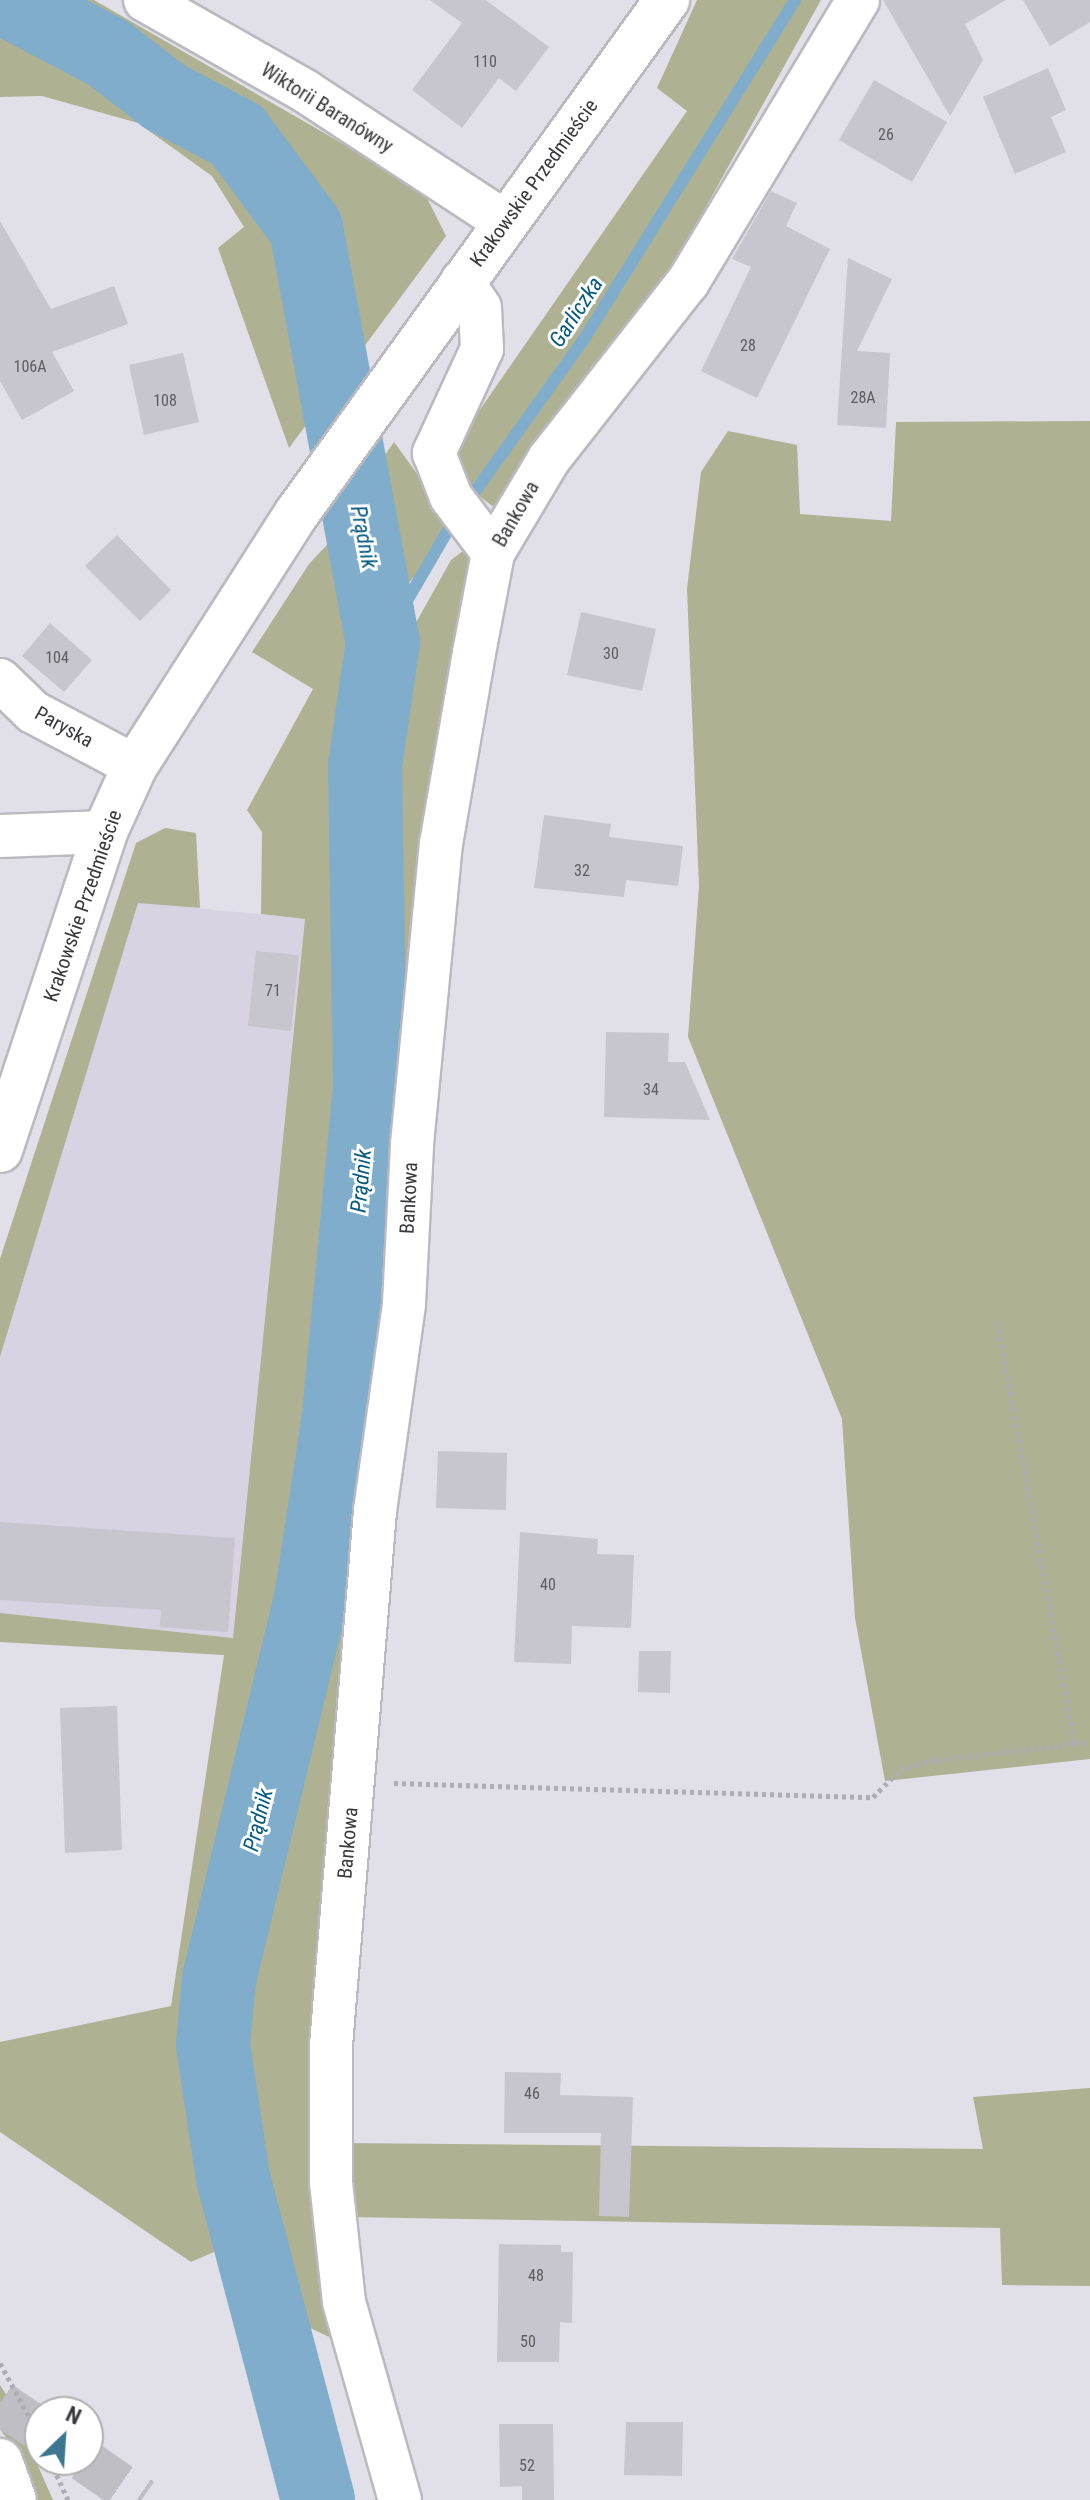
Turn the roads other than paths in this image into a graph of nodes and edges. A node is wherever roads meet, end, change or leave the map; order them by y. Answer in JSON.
{"nodes":[{"id":1,"x":145,"y":0,"type":"edge"},
{"id":2,"x":667,"y":0,"type":"edge"},
{"id":3,"x":858,"y":0,"type":"edge"},
{"id":4,"x":505,"y":222,"type":"junction"},
{"id":5,"x":462,"y":281,"type":"junction"},
{"id":6,"x":493,"y":553,"type":"junction"},
{"id":7,"x":0,"y":680,"type":"edge"},
{"id":8,"x":135,"y":766,"type":"junction"},
{"id":9,"x":105,"y":832,"type":"junction"},
{"id":10,"x":0,"y":836,"type":"edge"},
{"id":11,"x":0,"y":1150,"type":"edge"},
{"id":12,"x":0,"y":2461,"type":"edge"},
{"id":13,"x":14,"y":2500,"type":"edge"},
{"id":14,"x":400,"y":2500,"type":"edge"}],
"edges":[{"from":1,"to":4,"type":"street","name":"Wiktorii Baranówny"},
{"from":2,"to":4,"type":"main road","name":"Krakowskie Przedmieście"},
{"from":3,"to":6,"type":"street","name":"Bankowa"},
{"from":4,"to":5,"type":"main road","name":"Krakowskie Przedmieście"},
{"from":5,"to":6,"type":"street"},
{"from":5,"to":8,"type":"main road","name":"Krakowskie Przedmieście"},
{"from":6,"to":14,"type":"street","name":"Bankowa"},
{"from":7,"to":8,"type":"street","name":"Paryska"},
{"from":8,"to":9,"type":"main road","name":"Krakowskie Przedmieście"},
{"from":9,"to":10,"type":"street"},
{"from":9,"to":11,"type":"main road","name":"Krakowskie Przedmieście"},
{"from":12,"to":13,"type":"main road"}]}
